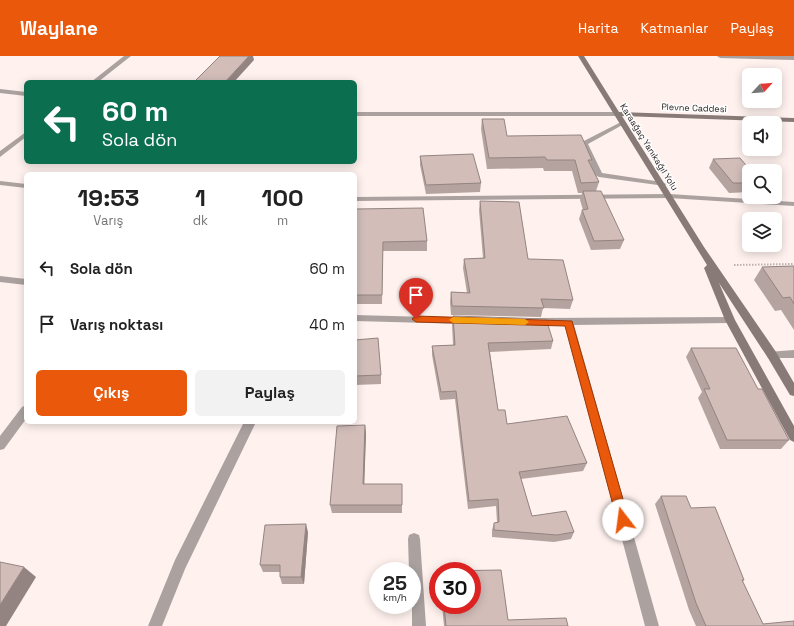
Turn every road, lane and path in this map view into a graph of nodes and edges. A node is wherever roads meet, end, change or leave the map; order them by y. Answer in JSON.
{"nodes":[{"id":1,"x":128,"y":56,"type":"edge"},
{"id":2,"x":581,"y":56,"type":"edge"},
{"id":3,"x":720,"y":56,"type":"edge"},
{"id":4,"x":794,"y":58,"type":"edge"},
{"id":5,"x":97,"y":80,"type":"edge"},
{"id":6,"x":0,"y":91,"type":"edge"},
{"id":7,"x":24,"y":94,"type":"edge"},
{"id":8,"x":357,"y":114,"type":"edge"},
{"id":9,"x":618,"y":114,"type":"junction"},
{"id":10,"x":794,"y":120,"type":"edge"},
{"id":11,"x":623,"y":123,"type":"junction"},
{"id":12,"x":24,"y":136,"type":"edge"},
{"id":13,"x":0,"y":155,"type":"edge"},
{"id":14,"x":0,"y":183,"type":"edge"},
{"id":15,"x":662,"y":184,"type":"junction"},
{"id":16,"x":24,"y":186,"type":"edge"},
{"id":17,"x":669,"y":196,"type":"junction"},
{"id":18,"x":357,"y":199,"type":"edge"},
{"id":19,"x":794,"y":204,"type":"edge"},
{"id":20,"x":700,"y":248,"type":"junction"},
{"id":21,"x":794,"y":264,"type":"edge"},
{"id":22,"x":734,"y":265,"type":"dead end"},
{"id":23,"x":0,"y":279,"type":"edge"},
{"id":24,"x":24,"y":282,"type":"edge"},
{"id":25,"x":357,"y":318,"type":"edge"},
{"id":26,"x":730,"y":320,"type":"junction"},
{"id":27,"x":474,"y":321,"type":"edge"},
{"id":28,"x":521,"y":322,"type":"edge"},
{"id":29,"x":569,"y":323,"type":"junction"},
{"id":30,"x":794,"y":354,"type":"edge"},
{"id":31,"x":772,"y":355,"type":"junction"},
{"id":32,"x":794,"y":392,"type":"edge"},
{"id":33,"x":24,"y":413,"type":"edge"},
{"id":34,"x":249,"y":424,"type":"edge"},
{"id":35,"x":794,"y":437,"type":"edge"},
{"id":36,"x":0,"y":445,"type":"edge"},
{"id":37,"x":414,"y":539,"type":"dead end"},
{"id":38,"x":155,"y":626,"type":"edge"},
{"id":39,"x":419,"y":626,"type":"edge"},
{"id":40,"x":652,"y":626,"type":"edge"}],
"edges":[{"from":1,"to":5,"type":"street"},
{"from":2,"to":9,"type":"main road","name":"Karaağaç Yanıkağıl Yolu"},
{"from":3,"to":4,"type":"street"},
{"from":6,"to":7,"type":"street"},
{"from":8,"to":9,"type":"street"},
{"from":9,"to":10,"type":"main road","name":"Plevne Caddesi"},
{"from":9,"to":11,"type":"main road","name":"Karaağaç Yanıkağıl Yolu"},
{"from":11,"to":15,"type":"main road","name":"Karaağaç Yanıkağıl Yolu"},
{"from":11,"to":15,"type":"street"},
{"from":12,"to":13,"type":"street"},
{"from":14,"to":16,"type":"street"},
{"from":15,"to":17,"type":"main road","name":"Karaağaç Yanıkağıl Yolu"},
{"from":17,"to":18,"type":"street"},
{"from":17,"to":19,"type":"street"},
{"from":17,"to":20,"type":"main road","name":"Karaağaç Yanıkağıl Yolu"},
{"from":20,"to":26,"type":"main road"},
{"from":20,"to":31,"type":"main road"},
{"from":21,"to":22,"type":"path"},
{"from":23,"to":24,"type":"street"},
{"from":25,"to":27,"type":"street"},
{"from":26,"to":29,"type":"street"},
{"from":26,"to":35,"type":"main road"},
{"from":28,"to":29,"type":"street"},
{"from":29,"to":40,"type":"street"},
{"from":30,"to":31,"type":"street"},
{"from":31,"to":32,"type":"main road"},
{"from":33,"to":36,"type":"street"},
{"from":34,"to":38,"type":"street"},
{"from":37,"to":39,"type":"street"}]}
